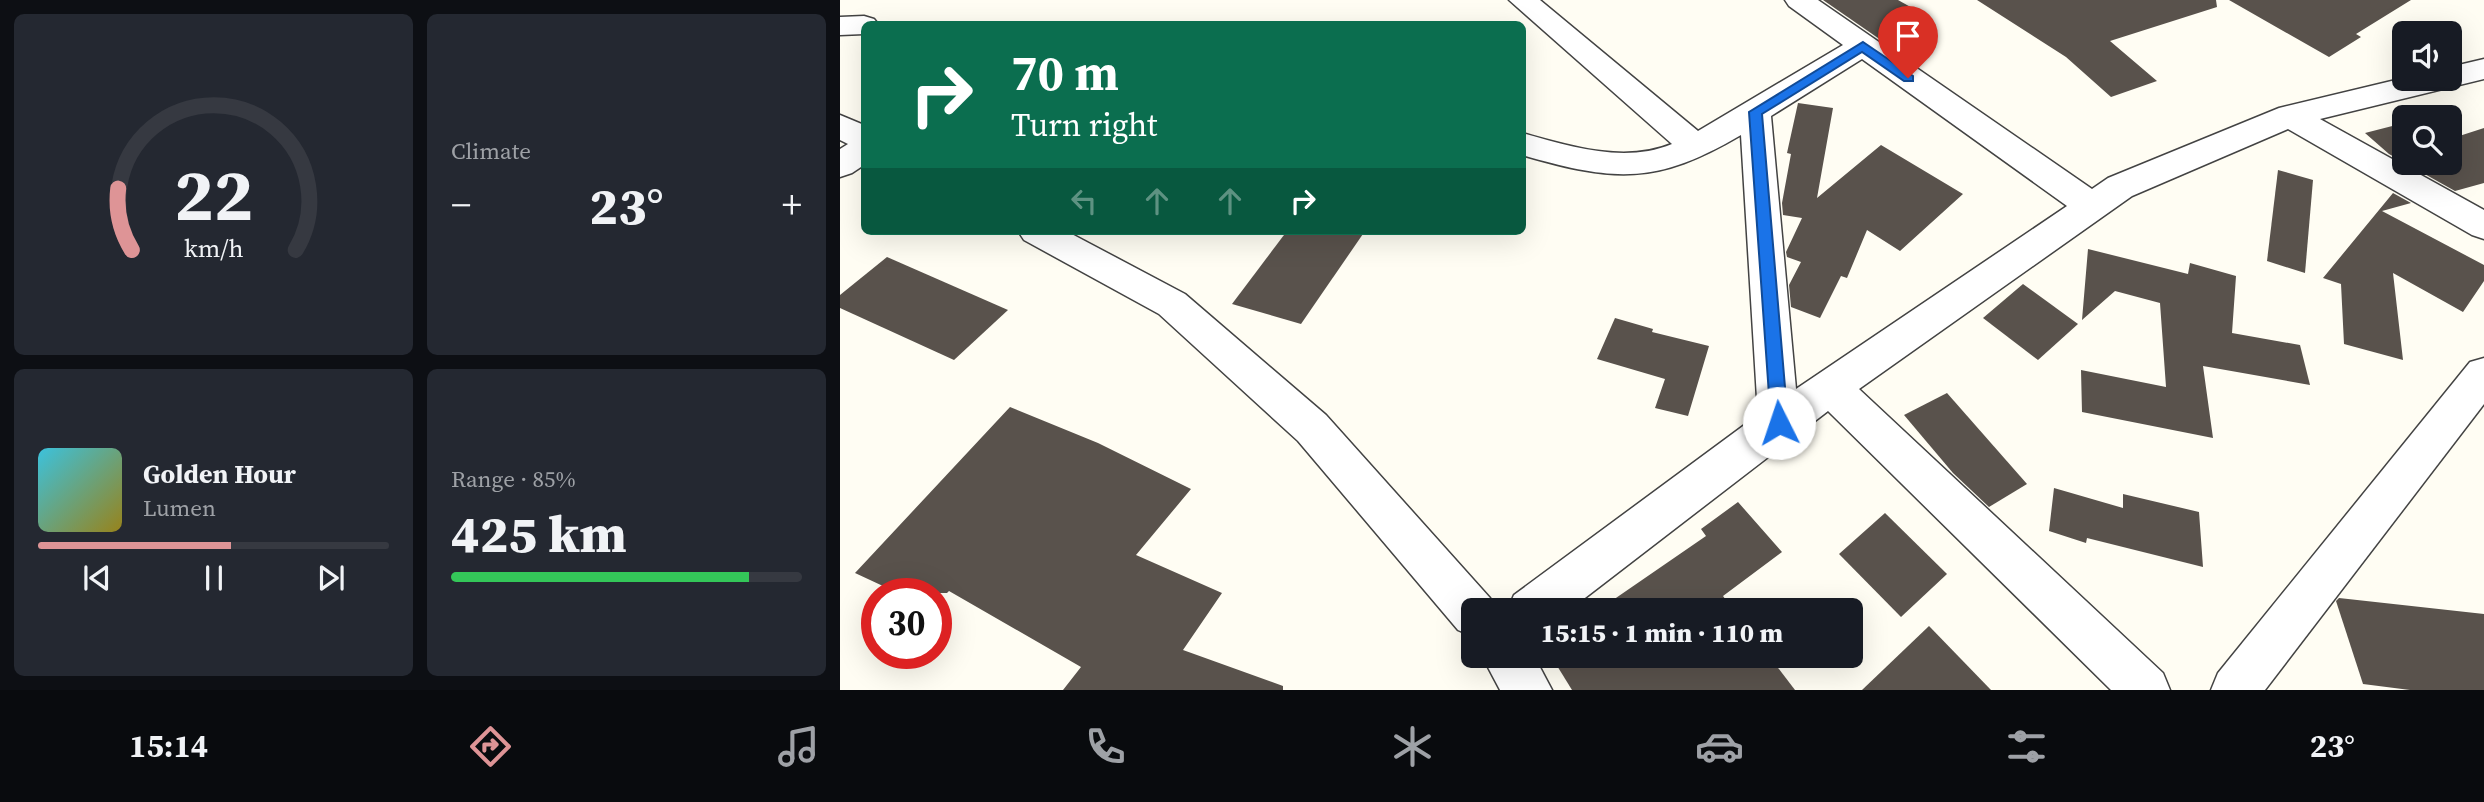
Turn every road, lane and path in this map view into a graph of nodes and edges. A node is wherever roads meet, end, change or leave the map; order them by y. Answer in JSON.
{"nodes":[{"id":1,"x":1524,"y":0,"type":"edge"},
{"id":2,"x":1799,"y":0,"type":"edge"},
{"id":3,"x":861,"y":25,"type":"edge"},
{"id":4,"x":840,"y":26,"type":"edge"},
{"id":5,"x":1863,"y":46,"type":"junction"},
{"id":6,"x":2484,"y":69,"type":"edge"},
{"id":7,"x":2462,"y":74,"type":"edge"},
{"id":8,"x":2394,"y":91,"type":"edge"},
{"id":9,"x":1755,"y":112,"type":"junction"},
{"id":10,"x":2290,"y":116,"type":"junction"},
{"id":11,"x":840,"y":126,"type":"edge"},
{"id":12,"x":861,"y":137,"type":"edge"},
{"id":13,"x":1526,"y":145,"type":"edge"},
{"id":14,"x":1694,"y":145,"type":"junction"},
{"id":15,"x":861,"y":151,"type":"edge"},
{"id":16,"x":840,"y":165,"type":"edge"},
{"id":17,"x":2091,"y":207,"type":"junction"},
{"id":18,"x":2484,"y":226,"type":"edge"},
{"id":19,"x":1043,"y":235,"type":"edge"},
{"id":20,"x":2484,"y":374,"type":"edge"},
{"id":21,"x":1831,"y":388,"type":"junction"},
{"id":22,"x":1779,"y":423,"type":"junction"},
{"id":23,"x":1547,"y":598,"type":"edge"},
{"id":24,"x":1461,"y":599,"type":"edge"},
{"id":25,"x":1514,"y":668,"type":"edge"},
{"id":26,"x":1528,"y":690,"type":"edge"},
{"id":27,"x":2146,"y":690,"type":"edge"},
{"id":28,"x":2235,"y":690,"type":"edge"}],
"edges":[{"from":1,"to":14,"type":"street"},
{"from":2,"to":5,"type":"street"},
{"from":3,"to":4,"type":"street"},
{"from":5,"to":9,"type":"street"},
{"from":5,"to":17,"type":"street"},
{"from":6,"to":7,"type":"street"},
{"from":8,"to":10,"type":"street"},
{"from":9,"to":14,"type":"street"},
{"from":9,"to":22,"type":"street"},
{"from":10,"to":17,"type":"street"},
{"from":10,"to":18,"type":"street"},
{"from":11,"to":12,"type":"street"},
{"from":13,"to":14,"type":"street"},
{"from":15,"to":16,"type":"street"},
{"from":17,"to":21,"type":"street"},
{"from":19,"to":24,"type":"street"},
{"from":20,"to":28,"type":"street"},
{"from":21,"to":22,"type":"street"},
{"from":21,"to":27,"type":"street"},
{"from":22,"to":23,"type":"street"},
{"from":25,"to":26,"type":"street"}]}
